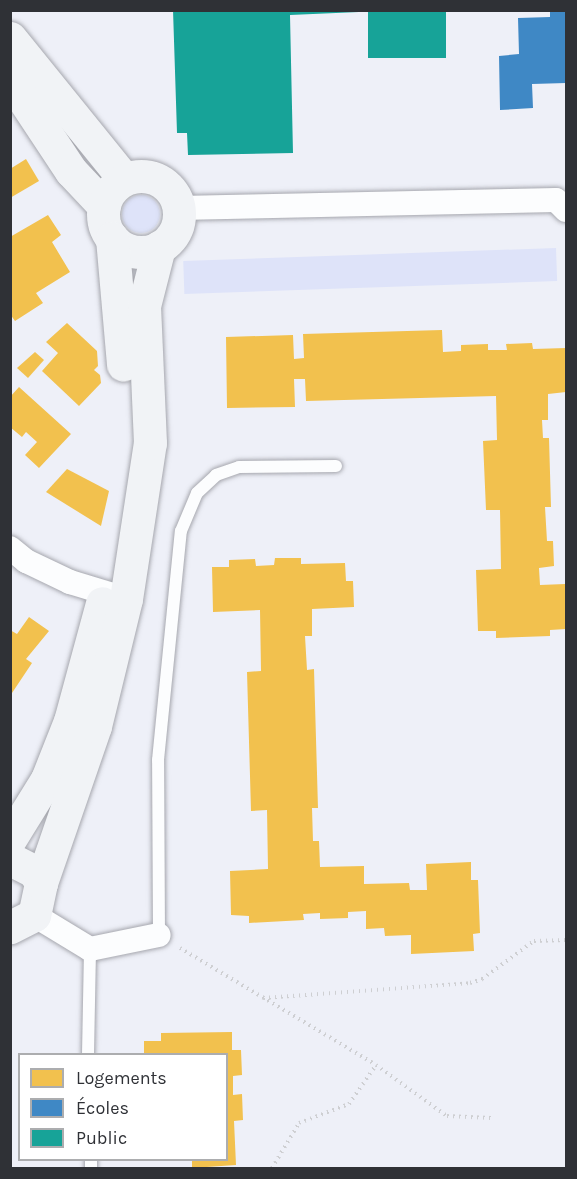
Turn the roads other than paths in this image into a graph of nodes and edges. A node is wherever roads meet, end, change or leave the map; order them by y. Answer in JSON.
{"nodes":[{"id":1,"x":10,"y":39,"type":"edge"},
{"id":2,"x":10,"y":79,"type":"edge"},
{"id":3,"x":124,"y":179,"type":"junction"},
{"id":4,"x":561,"y":205,"type":"edge"},
{"id":5,"x":104,"y":206,"type":"junction"},
{"id":6,"x":179,"y":208,"type":"junction"},
{"id":7,"x":112,"y":238,"type":"junction"},
{"id":8,"x":159,"y":247,"type":"junction"},
{"id":9,"x":336,"y":466,"type":"dead end"},
{"id":10,"x":10,"y":548,"type":"edge"},
{"id":11,"x":115,"y":596,"type":"junction"},
{"id":12,"x":10,"y":839,"type":"edge"},
{"id":13,"x":10,"y":859,"type":"edge"},
{"id":14,"x":41,"y":883,"type":"junction"},
{"id":15,"x":22,"y":921,"type":"edge"},
{"id":16,"x":159,"y":935,"type":"joint"},
{"id":17,"x":90,"y":949,"type":"junction"},
{"id":18,"x":88,"y":1053,"type":"edge"}],
"edges":[{"from":1,"to":3,"type":"street"},
{"from":2,"to":5,"type":"street"},
{"from":3,"to":5,"type":"street"},
{"from":3,"to":6,"type":"street"},
{"from":4,"to":6,"type":"street"},
{"from":5,"to":7,"type":"street"},
{"from":6,"to":8,"type":"street"},
{"from":7,"to":8,"type":"street"},
{"from":7,"to":11,"type":"street"},
{"from":8,"to":11,"type":"street"},
{"from":9,"to":16,"type":"lane"},
{"from":10,"to":11,"type":"street"},
{"from":11,"to":12,"type":"street"},
{"from":11,"to":14,"type":"street"},
{"from":13,"to":14,"type":"street"},
{"from":14,"to":15,"type":"street"},
{"from":15,"to":17,"type":"street"},
{"from":16,"to":17,"type":"street"},
{"from":17,"to":18,"type":"lane"}]}
